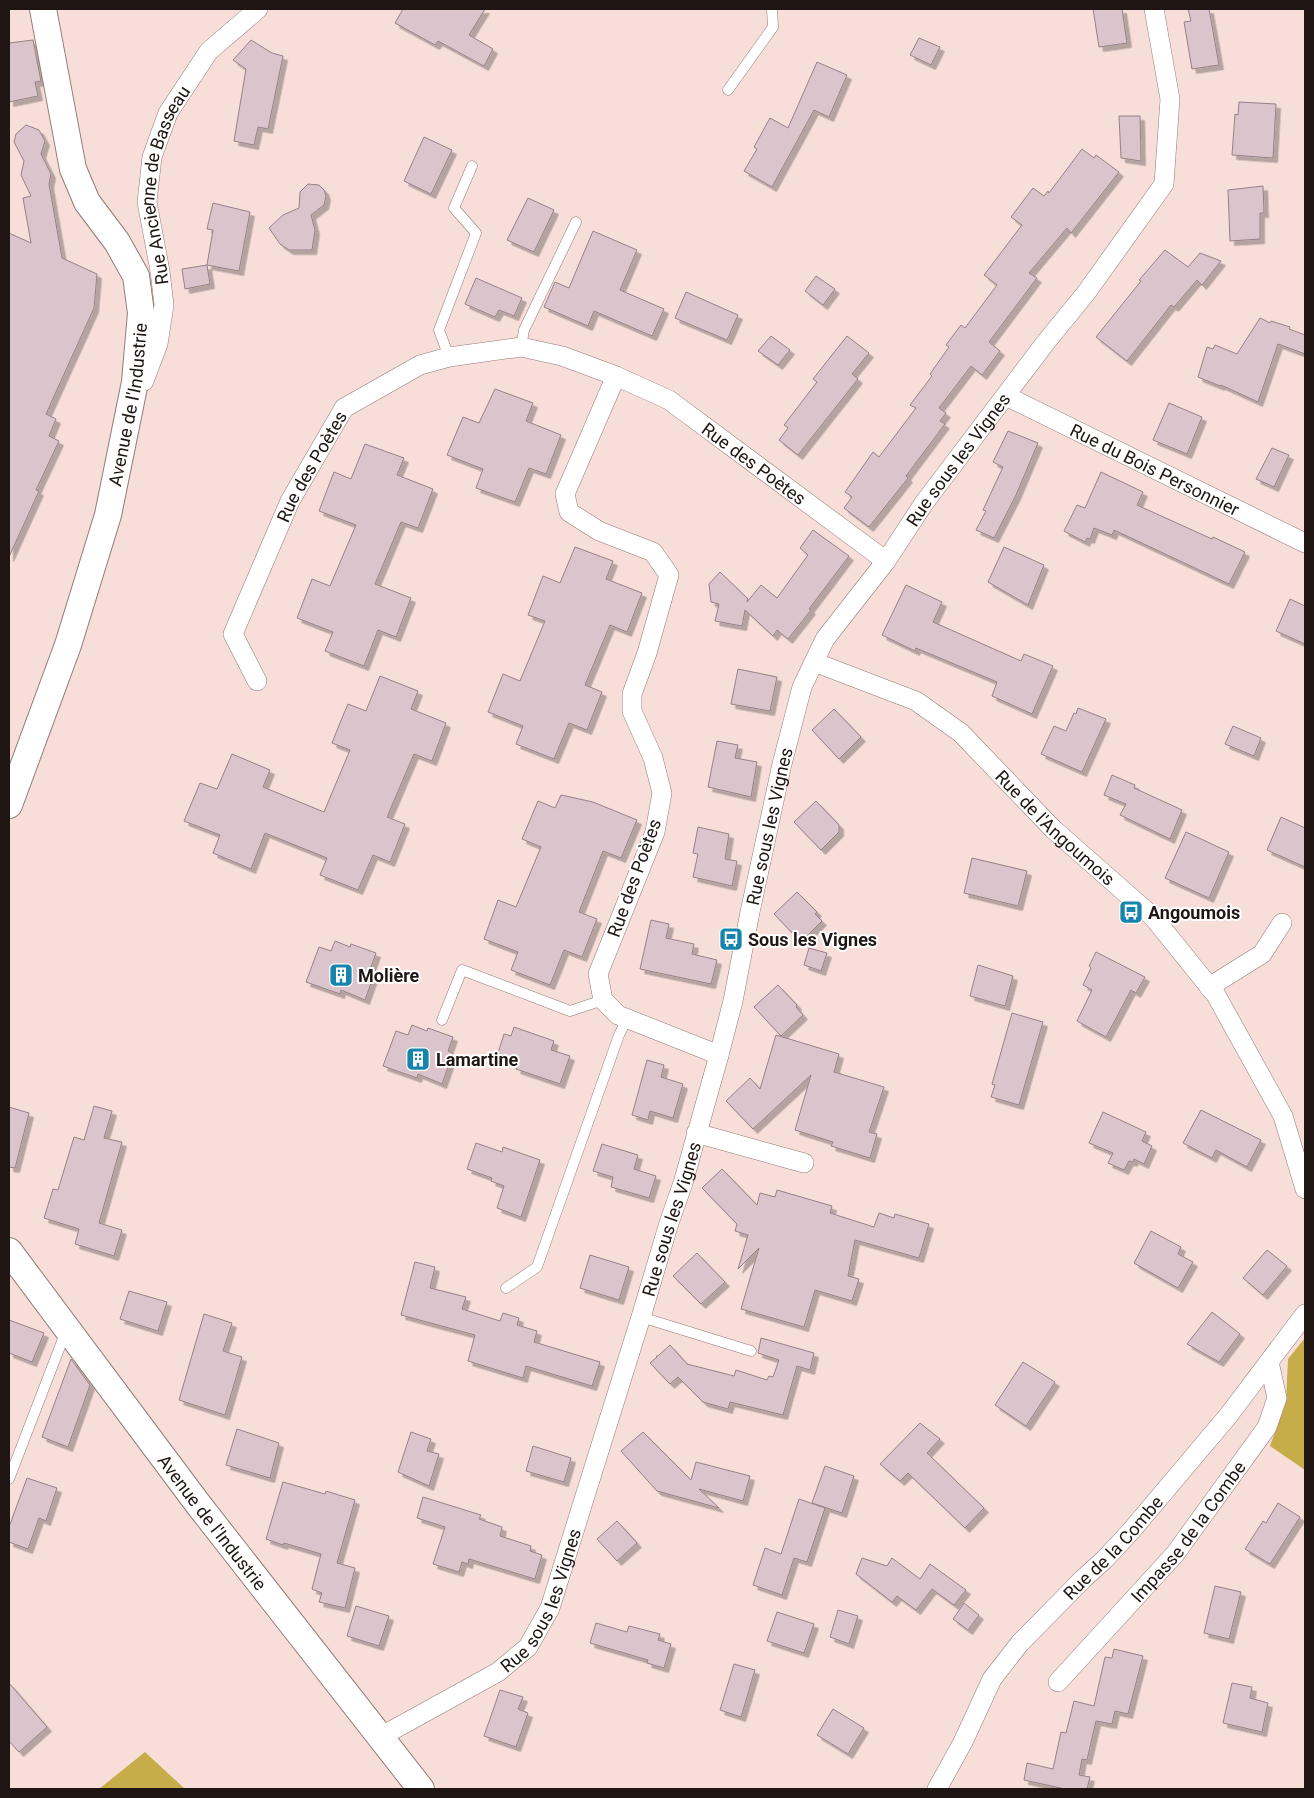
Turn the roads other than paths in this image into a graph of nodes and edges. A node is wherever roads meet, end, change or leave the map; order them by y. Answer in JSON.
{"nodes":[{"id":1,"x":43,"y":9,"type":"edge"},
{"id":2,"x":258,"y":9,"type":"edge"},
{"id":3,"x":772,"y":9,"type":"edge"},
{"id":4,"x":1154,"y":9,"type":"edge"},
{"id":5,"x":728,"y":90,"type":"dead end"},
{"id":6,"x":472,"y":166,"type":"dead end"},
{"id":7,"x":576,"y":222,"type":"dead end"},
{"id":8,"x":521,"y":347,"type":"junction"},
{"id":9,"x":449,"y":357,"type":"junction"},
{"id":10,"x":616,"y":376,"type":"junction"},
{"id":11,"x":135,"y":382,"type":"junction"},
{"id":12,"x":1006,"y":396,"type":"junction"},
{"id":13,"x":1305,"y":543,"type":"edge"},
{"id":14,"x":886,"y":561,"type":"junction"},
{"id":15,"x":814,"y":662,"type":"junction"},
{"id":16,"x":257,"y":681,"type":"dead end"},
{"id":17,"x":9,"y":805,"type":"edge"},
{"id":18,"x":1282,"y":923,"type":"dead end"},
{"id":19,"x":1209,"y":987,"type":"junction"},
{"id":20,"x":603,"y":1000,"type":"junction"},
{"id":21,"x":627,"y":1019,"type":"junction"},
{"id":22,"x":442,"y":1020,"type":"dead end"},
{"id":23,"x":718,"y":1055,"type":"junction"},
{"id":24,"x":696,"y":1133,"type":"junction"},
{"id":25,"x":804,"y":1163,"type":"dead end"},
{"id":26,"x":1305,"y":1189,"type":"edge"},
{"id":27,"x":9,"y":1252,"type":"edge"},
{"id":28,"x":506,"y":1288,"type":"dead end"},
{"id":29,"x":1305,"y":1314,"type":"edge"},
{"id":30,"x":641,"y":1317,"type":"junction"},
{"id":31,"x":67,"y":1330,"type":"junction"},
{"id":32,"x":751,"y":1351,"type":"dead end"},
{"id":33,"x":1269,"y":1362,"type":"junction"},
{"id":34,"x":9,"y":1479,"type":"edge"},
{"id":35,"x":1058,"y":1682,"type":"dead end"},
{"id":36,"x":380,"y":1737,"type":"junction"},
{"id":37,"x":421,"y":1789,"type":"edge"},
{"id":38,"x":937,"y":1789,"type":"edge"}],
"edges":[{"from":1,"to":11,"type":"street","name":"Avenue de l'Industrie"},
{"from":2,"to":11,"type":"street","name":"Rue Ancienne de Basseau"},
{"from":3,"to":5,"type":"lane"},
{"from":4,"to":12,"type":"street","name":"Rue sous les Vignes"},
{"from":6,"to":9,"type":"lane"},
{"from":7,"to":8,"type":"lane"},
{"from":8,"to":9,"type":"street","name":"Rue des Poètes"},
{"from":8,"to":10,"type":"street","name":"Rue des Poètes"},
{"from":9,"to":16,"type":"street","name":"Rue des Poètes"},
{"from":10,"to":14,"type":"street","name":"Rue des Poètes"},
{"from":10,"to":20,"type":"street","name":"Rue des Poètes"},
{"from":11,"to":17,"type":"street","name":"Avenue de l'Industrie"},
{"from":12,"to":13,"type":"street","name":"Rue du Bois Personnier"},
{"from":12,"to":14,"type":"street","name":"Rue sous les Vignes"},
{"from":14,"to":15,"type":"street","name":"Rue sous les Vignes"},
{"from":15,"to":19,"type":"street","name":"Rue de l'Angoumois"},
{"from":15,"to":23,"type":"street","name":"Rue sous les Vignes"},
{"from":18,"to":19,"type":"street"},
{"from":19,"to":26,"type":"street","name":"Rue de l'Angoumois"},
{"from":20,"to":21,"type":"street"},
{"from":20,"to":22,"type":"lane"},
{"from":21,"to":23,"type":"street"},
{"from":21,"to":28,"type":"lane"},
{"from":23,"to":24,"type":"street","name":"Rue sous les Vignes"},
{"from":24,"to":25,"type":"street"},
{"from":24,"to":30,"type":"street","name":"Rue sous les Vignes"},
{"from":27,"to":31,"type":"street","name":"Avenue de l'Industrie"},
{"from":29,"to":33,"type":"street","name":"Rue de la Combe"},
{"from":30,"to":32,"type":"lane"},
{"from":30,"to":36,"type":"street","name":"Rue sous les Vignes"},
{"from":31,"to":34,"type":"lane"},
{"from":31,"to":36,"type":"street","name":"Avenue de l'Industrie"},
{"from":33,"to":35,"type":"street","name":"Impasse de la Combe"},
{"from":33,"to":38,"type":"street","name":"Rue de la Combe"},
{"from":36,"to":37,"type":"street","name":"Avenue de l'Industrie"}]}
